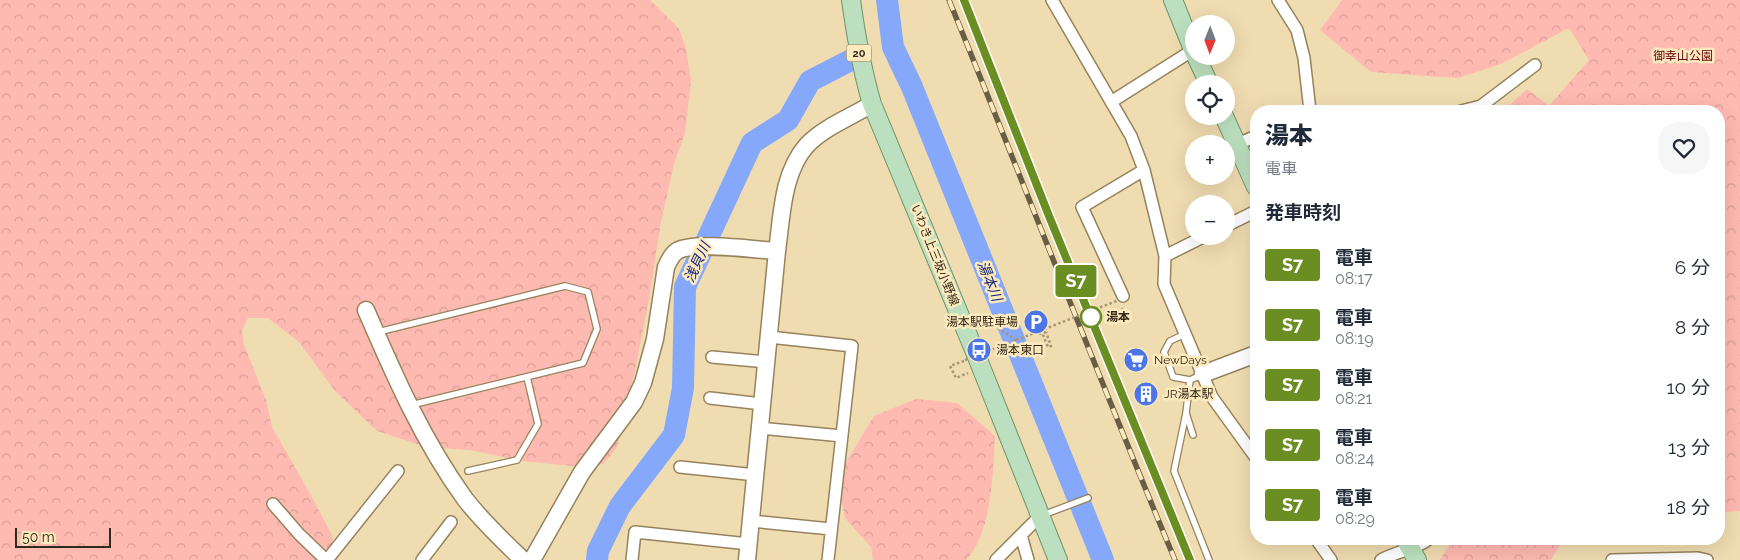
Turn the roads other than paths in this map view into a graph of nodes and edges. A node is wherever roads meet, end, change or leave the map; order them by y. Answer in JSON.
{"nodes":[{"id":1,"x":851,"y":0,"type":"edge"},
{"id":2,"x":1052,"y":0,"type":"edge"},
{"id":3,"x":1173,"y":0,"type":"edge"},
{"id":4,"x":1278,"y":0,"type":"edge"},
{"id":5,"x":1185,"y":30,"type":"edge"},
{"id":6,"x":1185,"y":58,"type":"edge"},
{"id":7,"x":1535,"y":65,"type":"dead end"},
{"id":8,"x":1111,"y":102,"type":"junction"},
{"id":9,"x":872,"y":104,"type":"junction"},
{"id":10,"x":1309,"y":105,"type":"edge"},
{"id":11,"x":1482,"y":105,"type":"edge"},
{"id":12,"x":1228,"y":125,"type":"edge"},
{"id":13,"x":1250,"y":139,"type":"edge"},
{"id":14,"x":1238,"y":144,"type":"junction"},
{"id":15,"x":1144,"y":170,"type":"junction"},
{"id":16,"x":1250,"y":173,"type":"edge"},
{"id":17,"x":1250,"y":214,"type":"edge"},
{"id":18,"x":1235,"y":222,"type":"edge"},
{"id":19,"x":1187,"y":245,"type":"edge"},
{"id":20,"x":778,"y":251,"type":"junction"},
{"id":21,"x":1165,"y":256,"type":"junction"},
{"id":22,"x":1123,"y":296,"type":"dead end"},
{"id":23,"x":366,"y":310,"type":"dead end"},
{"id":24,"x":376,"y":332,"type":"junction"},
{"id":25,"x":1186,"y":334,"type":"junction"},
{"id":26,"x":769,"y":337,"type":"junction"},
{"id":27,"x":1250,"y":356,"type":"edge"},
{"id":28,"x":712,"y":357,"type":"dead end"},
{"id":29,"x":766,"y":362,"type":"junction"},
{"id":30,"x":527,"y":377,"type":"junction"},
{"id":31,"x":1197,"y":377,"type":"junction"},
{"id":32,"x":710,"y":398,"type":"dead end"},
{"id":33,"x":762,"y":404,"type":"junction"},
{"id":34,"x":409,"y":406,"type":"junction"},
{"id":35,"x":1186,"y":413,"type":"junction"},
{"id":36,"x":760,"y":428,"type":"junction"},
{"id":37,"x":1193,"y":435,"type":"dead end"},
{"id":38,"x":842,"y":436,"type":"junction"},
{"id":39,"x":1250,"y":450,"type":"edge"},
{"id":40,"x":680,"y":467,"type":"dead end"},
{"id":41,"x":398,"y":471,"type":"dead end"},
{"id":42,"x":468,"y":471,"type":"dead end"},
{"id":43,"x":756,"y":475,"type":"junction"},
{"id":44,"x":1088,"y":498,"type":"dead end"},
{"id":45,"x":273,"y":504,"type":"dead end"},
{"id":46,"x":1040,"y":516,"type":"junction"},
{"id":47,"x":751,"y":521,"type":"junction"},
{"id":48,"x":451,"y":522,"type":"dead end"},
{"id":49,"x":831,"y":529,"type":"junction"},
{"id":50,"x":1021,"y":535,"type":"junction"},
{"id":51,"x":1320,"y":545,"type":"edge"},
{"id":52,"x":1411,"y":549,"type":"edge"},
{"id":53,"x":748,"y":552,"type":"edge"},
{"id":54,"x":1630,"y":559,"type":"edge"},
{"id":55,"x":1700,"y":559,"type":"edge"},
{"id":56,"x":326,"y":560,"type":"edge"},
{"id":57,"x":422,"y":560,"type":"edge"},
{"id":58,"x":523,"y":560,"type":"edge"},
{"id":59,"x":532,"y":560,"type":"edge"},
{"id":60,"x":632,"y":560,"type":"edge"},
{"id":61,"x":828,"y":560,"type":"edge"},
{"id":62,"x":996,"y":560,"type":"edge"},
{"id":63,"x":1028,"y":560,"type":"edge"},
{"id":64,"x":1058,"y":560,"type":"edge"},
{"id":65,"x":1209,"y":560,"type":"edge"},
{"id":66,"x":1331,"y":560,"type":"edge"},
{"id":67,"x":1381,"y":560,"type":"edge"},
{"id":68,"x":1612,"y":560,"type":"edge"}],
"edges":[{"from":1,"to":9,"type":"main road","name":"いわき上三坂小野線","number":"20"},
{"from":2,"to":8,"type":"street"},
{"from":3,"to":5,"type":"main road"},
{"from":4,"to":10,"type":"street"},
{"from":6,"to":8,"type":"street"},
{"from":7,"to":11,"type":"street"},
{"from":8,"to":15,"type":"street"},
{"from":9,"to":20,"type":"street"},
{"from":9,"to":46,"type":"main road","name":"いわき上三坂小野線","number":"20"},
{"from":12,"to":14,"type":"main road"},
{"from":13,"to":14,"type":"street"},
{"from":14,"to":16,"type":"main road"},
{"from":15,"to":21,"type":"street"},
{"from":15,"to":22,"type":"street"},
{"from":17,"to":18,"type":"street"},
{"from":19,"to":21,"type":"street"},
{"from":20,"to":26,"type":"street"},
{"from":20,"to":59,"type":"street"},
{"from":21,"to":25,"type":"street"},
{"from":23,"to":24,"type":"street"},
{"from":24,"to":30,"type":"lane"},
{"from":24,"to":34,"type":"street"},
{"from":25,"to":31,"type":"street"},
{"from":25,"to":31,"type":"lane"},
{"from":26,"to":29,"type":"street"},
{"from":26,"to":38,"type":"street"},
{"from":27,"to":31,"type":"street"},
{"from":28,"to":29,"type":"street"},
{"from":29,"to":33,"type":"street"},
{"from":30,"to":34,"type":"lane"},
{"from":30,"to":42,"type":"lane"},
{"from":31,"to":35,"type":"lane"},
{"from":31,"to":39,"type":"street"},
{"from":32,"to":33,"type":"street"},
{"from":33,"to":36,"type":"street"},
{"from":34,"to":58,"type":"street"},
{"from":35,"to":37,"type":"lane"},
{"from":35,"to":65,"type":"lane"},
{"from":36,"to":38,"type":"street"},
{"from":36,"to":43,"type":"street"},
{"from":38,"to":49,"type":"street"},
{"from":40,"to":43,"type":"street"},
{"from":41,"to":56,"type":"street"},
{"from":43,"to":47,"type":"street"},
{"from":44,"to":46,"type":"lane"},
{"from":45,"to":56,"type":"street"},
{"from":46,"to":50,"type":"street"},
{"from":46,"to":64,"type":"main road","name":"いわき上三坂小野線","number":"20"},
{"from":47,"to":49,"type":"street"},
{"from":47,"to":53,"type":"street"},
{"from":48,"to":57,"type":"street"},
{"from":49,"to":61,"type":"street"},
{"from":50,"to":62,"type":"street"},
{"from":50,"to":63,"type":"street"},
{"from":51,"to":66,"type":"street"},
{"from":52,"to":67,"type":"street"},
{"from":53,"to":60,"type":"street"},
{"from":54,"to":55,"type":"street"},
{"from":54,"to":68,"type":"street"}]}
